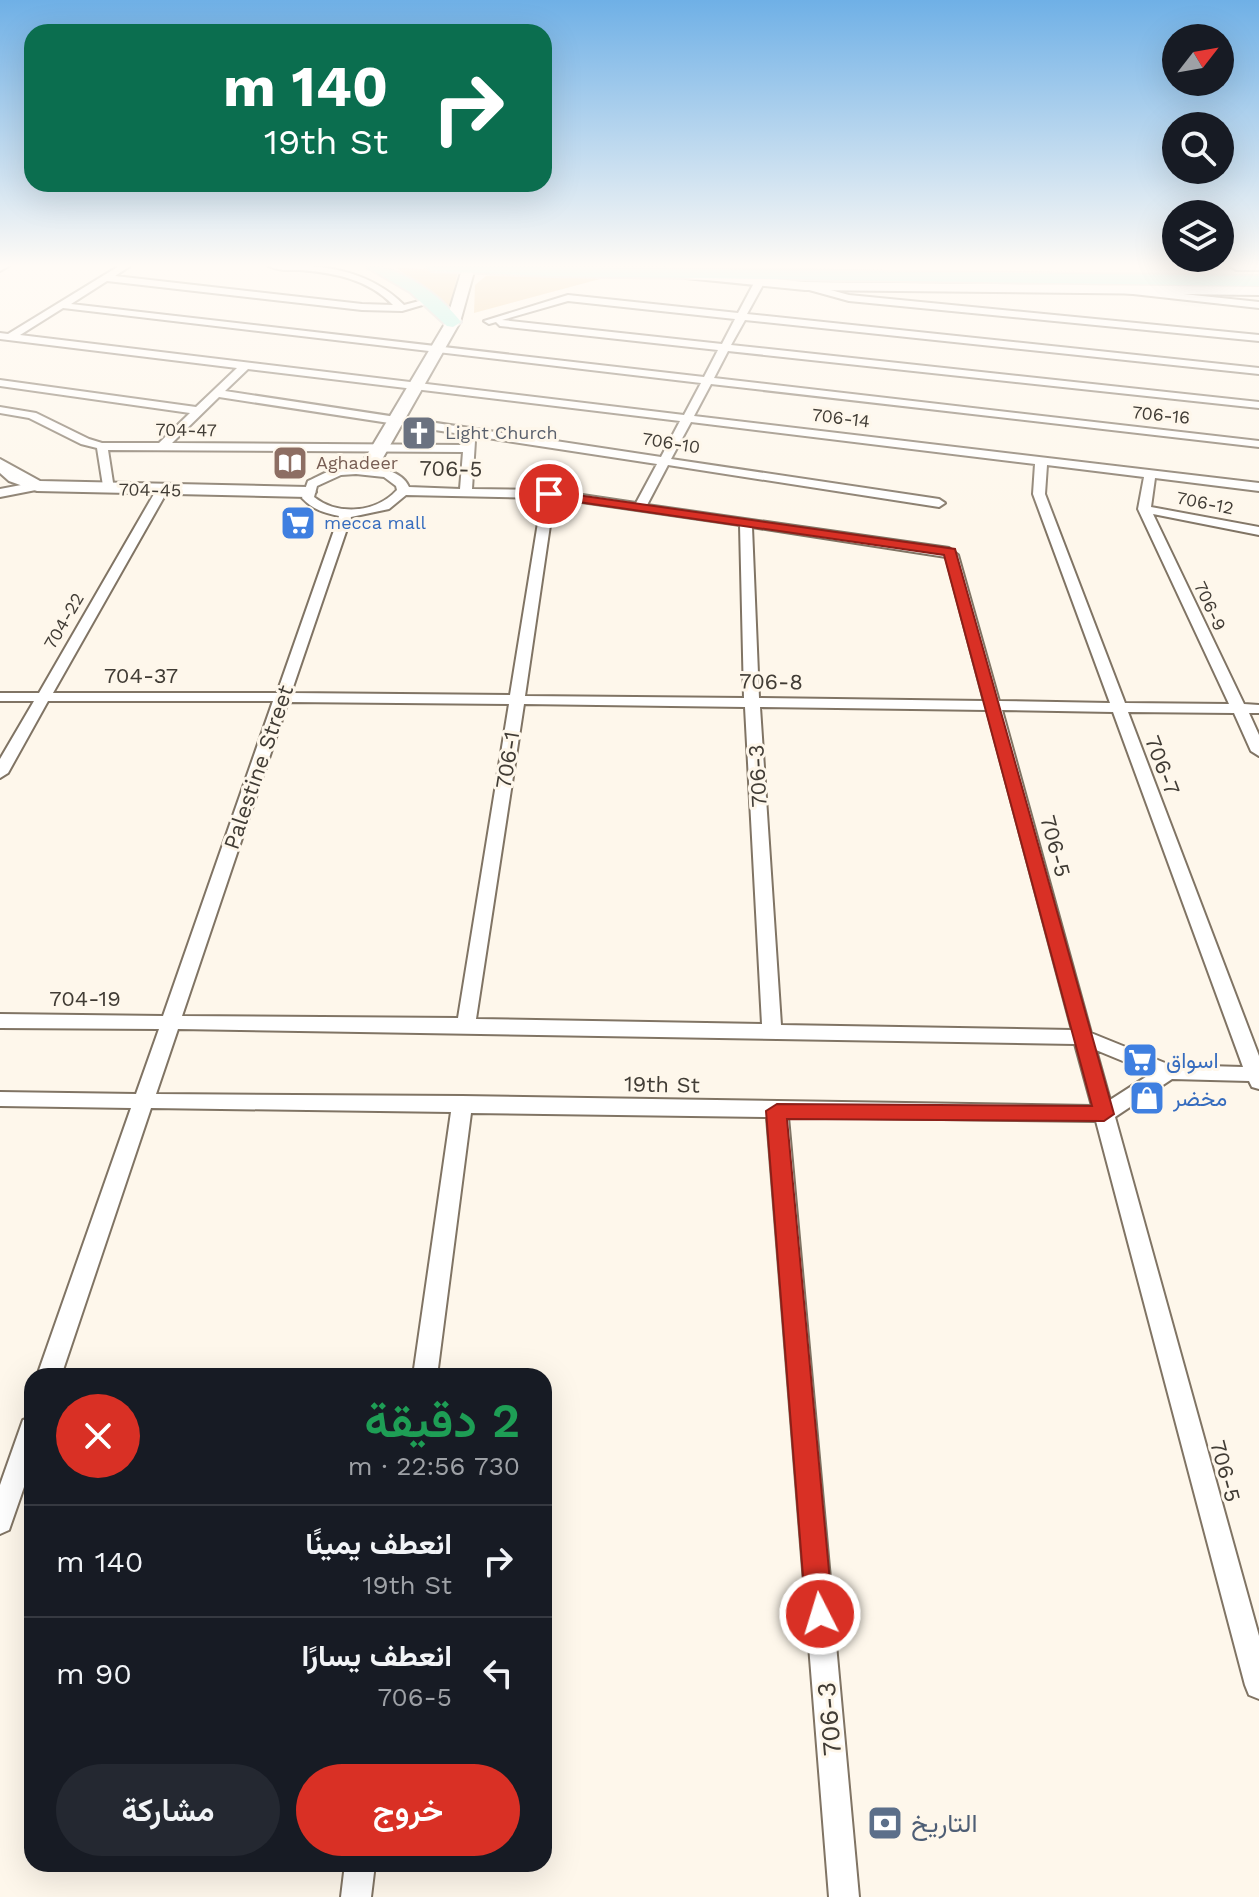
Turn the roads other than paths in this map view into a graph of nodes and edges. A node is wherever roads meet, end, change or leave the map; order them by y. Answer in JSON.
{"nodes":[{"id":1,"x":165,"y":355,"type":"edge"},
{"id":2,"x":436,"y":355,"type":"edge"},
{"id":3,"x":477,"y":355,"type":"edge"},
{"id":4,"x":720,"y":355,"type":"edge"},
{"id":5,"x":793,"y":355,"type":"edge"},
{"id":6,"x":1101,"y":355,"type":"edge"},
{"id":7,"x":247,"y":364,"type":"junction"},
{"id":8,"x":1259,"y":371,"type":"edge"},
{"id":9,"x":706,"y":382,"type":"junction"},
{"id":10,"x":0,"y":383,"type":"edge"},
{"id":11,"x":418,"y":386,"type":"junction"},
{"id":12,"x":216,"y":393,"type":"junction"},
{"id":13,"x":1259,"y":405,"type":"edge"},
{"id":14,"x":0,"y":410,"type":"edge"},
{"id":15,"x":198,"y":411,"type":"junction"},
{"id":16,"x":397,"y":418,"type":"junction"},
{"id":17,"x":686,"y":418,"type":"junction"},
{"id":18,"x":471,"y":430,"type":"junction"},
{"id":19,"x":1259,"y":444,"type":"edge"},
{"id":20,"x":102,"y":446,"type":"junction"},
{"id":21,"x":160,"y":448,"type":"junction"},
{"id":22,"x":379,"y":449,"type":"junction"},
{"id":23,"x":468,"y":449,"type":"junction"},
{"id":24,"x":663,"y":460,"type":"junction"},
{"id":25,"x":1041,"y":461,"type":"junction"},
{"id":26,"x":367,"y":470,"type":"junction"},
{"id":27,"x":2,"y":471,"type":"edge"},
{"id":28,"x":1150,"y":474,"type":"junction"},
{"id":29,"x":37,"y":486,"type":"junction"},
{"id":30,"x":1259,"y":487,"type":"edge"},
{"id":31,"x":108,"y":489,"type":"junction"},
{"id":32,"x":162,"y":490,"type":"junction"},
{"id":33,"x":403,"y":491,"type":"junction"},
{"id":34,"x":307,"y":492,"type":"junction"},
{"id":35,"x":0,"y":493,"type":"edge"},
{"id":36,"x":466,"y":493,"type":"junction"},
{"id":37,"x":549,"y":494,"type":"junction"},
{"id":38,"x":939,"y":503,"type":"dead end"},
{"id":39,"x":640,"y":507,"type":"junction"},
{"id":40,"x":1144,"y":509,"type":"junction"},
{"id":41,"x":346,"y":512,"type":"junction"},
{"id":42,"x":746,"y":522,"type":"junction"},
{"id":43,"x":1258,"y":533,"type":"edge"},
{"id":44,"x":0,"y":697,"type":"edge"},
{"id":45,"x":41,"y":697,"type":"junction"},
{"id":46,"x":282,"y":697,"type":"junction"},
{"id":47,"x":517,"y":700,"type":"junction"},
{"id":48,"x":752,"y":703,"type":"junction"},
{"id":49,"x":993,"y":706,"type":"junction"},
{"id":50,"x":1118,"y":707,"type":"junction"},
{"id":51,"x":1239,"y":709,"type":"junction"},
{"id":52,"x":1259,"y":709,"type":"edge"},
{"id":53,"x":1259,"y":751,"type":"edge"},
{"id":54,"x":0,"y":773,"type":"edge"},
{"id":55,"x":0,"y":1021,"type":"edge"},
{"id":56,"x":171,"y":1022,"type":"junction"},
{"id":57,"x":466,"y":1025,"type":"junction"},
{"id":58,"x":772,"y":1030,"type":"junction"},
{"id":59,"x":1083,"y":1037,"type":"junction"},
{"id":60,"x":1168,"y":1072,"type":"junction"},
{"id":61,"x":1258,"y":1077,"type":"edge"},
{"id":62,"x":143,"y":1098,"type":"junction"},
{"id":63,"x":0,"y":1099,"type":"edge"},
{"id":64,"x":462,"y":1103,"type":"junction"},
{"id":65,"x":777,"y":1111,"type":"junction"},
{"id":66,"x":1104,"y":1114,"type":"junction"},
{"id":67,"x":52,"y":1368,"type":"edge"},
{"id":68,"x":426,"y":1368,"type":"edge"},
{"id":69,"x":24,"y":1452,"type":"edge"},
{"id":70,"x":0,"y":1522,"type":"edge"},
{"id":71,"x":1259,"y":1685,"type":"edge"},
{"id":72,"x":359,"y":1872,"type":"edge"},
{"id":73,"x":356,"y":1897,"type":"edge"},
{"id":74,"x":844,"y":1897,"type":"edge"}],
"edges":[{"from":1,"to":7,"type":"street","name":"706-14"},
{"from":2,"to":11,"type":"street"},
{"from":3,"to":9,"type":"street","name":"706-16"},
{"from":4,"to":9,"type":"street"},
{"from":5,"to":13,"type":"street"},
{"from":6,"to":8,"type":"street"},
{"from":7,"to":11,"type":"street","name":"706-14"},
{"from":7,"to":12,"type":"street"},
{"from":9,"to":17,"type":"street"},
{"from":9,"to":19,"type":"street","name":"706-16"},
{"from":10,"to":15,"type":"street"},
{"from":11,"to":16,"type":"street"},
{"from":11,"to":17,"type":"street","name":"706-14"},
{"from":12,"to":15,"type":"street"},
{"from":12,"to":16,"type":"street","name":"706-10"},
{"from":14,"to":20,"type":"street","name":"704-47"},
{"from":15,"to":21,"type":"street"},
{"from":16,"to":18,"type":"street","name":"706-10"},
{"from":16,"to":22,"type":"street"},
{"from":17,"to":24,"type":"street"},
{"from":17,"to":25,"type":"street","name":"706-14"},
{"from":18,"to":23,"type":"street"},
{"from":18,"to":24,"type":"street","name":"706-10"},
{"from":20,"to":21,"type":"street","name":"704-47"},
{"from":20,"to":31,"type":"street"},
{"from":21,"to":22,"type":"street","name":"704-47"},
{"from":22,"to":23,"type":"street","name":"704-47"},
{"from":22,"to":26,"type":"street"},
{"from":23,"to":36,"type":"street"},
{"from":24,"to":38,"type":"street","name":"706-10"},
{"from":24,"to":39,"type":"street"},
{"from":25,"to":28,"type":"street","name":"706-14"},
{"from":25,"to":50,"type":"street","name":"706-7"},
{"from":26,"to":33,"type":"street"},
{"from":26,"to":34,"type":"street"},
{"from":27,"to":29,"type":"street","name":"704-45"},
{"from":28,"to":30,"type":"street","name":"706-14"},
{"from":28,"to":40,"type":"street"},
{"from":29,"to":31,"type":"street","name":"704-45"},
{"from":29,"to":35,"type":"street"},
{"from":31,"to":32,"type":"street","name":"704-45"},
{"from":32,"to":34,"type":"street","name":"704-45"},
{"from":32,"to":45,"type":"street","name":"704-22"},
{"from":33,"to":36,"type":"street","name":"706-5"},
{"from":33,"to":41,"type":"street"},
{"from":34,"to":41,"type":"street"},
{"from":36,"to":37,"type":"street","name":"706-5"},
{"from":37,"to":39,"type":"street","name":"706-5"},
{"from":37,"to":47,"type":"street","name":"706-1"},
{"from":39,"to":42,"type":"street","name":"706-5"},
{"from":40,"to":43,"type":"street","name":"706-12"},
{"from":40,"to":51,"type":"street","name":"706-9"},
{"from":41,"to":46,"type":"street","name":"Palestine Street"},
{"from":42,"to":48,"type":"street","name":"706-3"},
{"from":42,"to":49,"type":"street","name":"706-5"},
{"from":44,"to":45,"type":"street","name":"704-37"},
{"from":45,"to":46,"type":"street","name":"704-37"},
{"from":45,"to":54,"type":"street","name":"704-22"},
{"from":46,"to":47,"type":"street","name":"706-8"},
{"from":46,"to":56,"type":"street","name":"Palestine Street"},
{"from":47,"to":48,"type":"street","name":"706-8"},
{"from":47,"to":57,"type":"street","name":"706-1"},
{"from":48,"to":49,"type":"street","name":"706-8"},
{"from":48,"to":58,"type":"street","name":"706-3"},
{"from":49,"to":50,"type":"street","name":"706-8"},
{"from":49,"to":59,"type":"street","name":"706-5"},
{"from":50,"to":51,"type":"street","name":"706-8"},
{"from":50,"to":61,"type":"street","name":"706-7"},
{"from":51,"to":52,"type":"street","name":"706-8"},
{"from":51,"to":53,"type":"street","name":"706-9"},
{"from":55,"to":56,"type":"street","name":"704-19"},
{"from":56,"to":57,"type":"street"},
{"from":56,"to":62,"type":"street","name":"Palestine Street"},
{"from":57,"to":58,"type":"street"},
{"from":58,"to":59,"type":"street"},
{"from":59,"to":60,"type":"street"},
{"from":59,"to":66,"type":"street","name":"706-5"},
{"from":60,"to":61,"type":"street"},
{"from":60,"to":66,"type":"street"},
{"from":62,"to":63,"type":"street","name":"19th St"},
{"from":62,"to":64,"type":"street","name":"19th St"},
{"from":62,"to":67,"type":"street"},
{"from":64,"to":65,"type":"street","name":"19th St"},
{"from":64,"to":68,"type":"street"},
{"from":65,"to":66,"type":"street","name":"19th St"},
{"from":65,"to":74,"type":"street","name":"706-3"},
{"from":66,"to":71,"type":"street","name":"706-5"},
{"from":69,"to":70,"type":"street"},
{"from":72,"to":73,"type":"street"}]}
